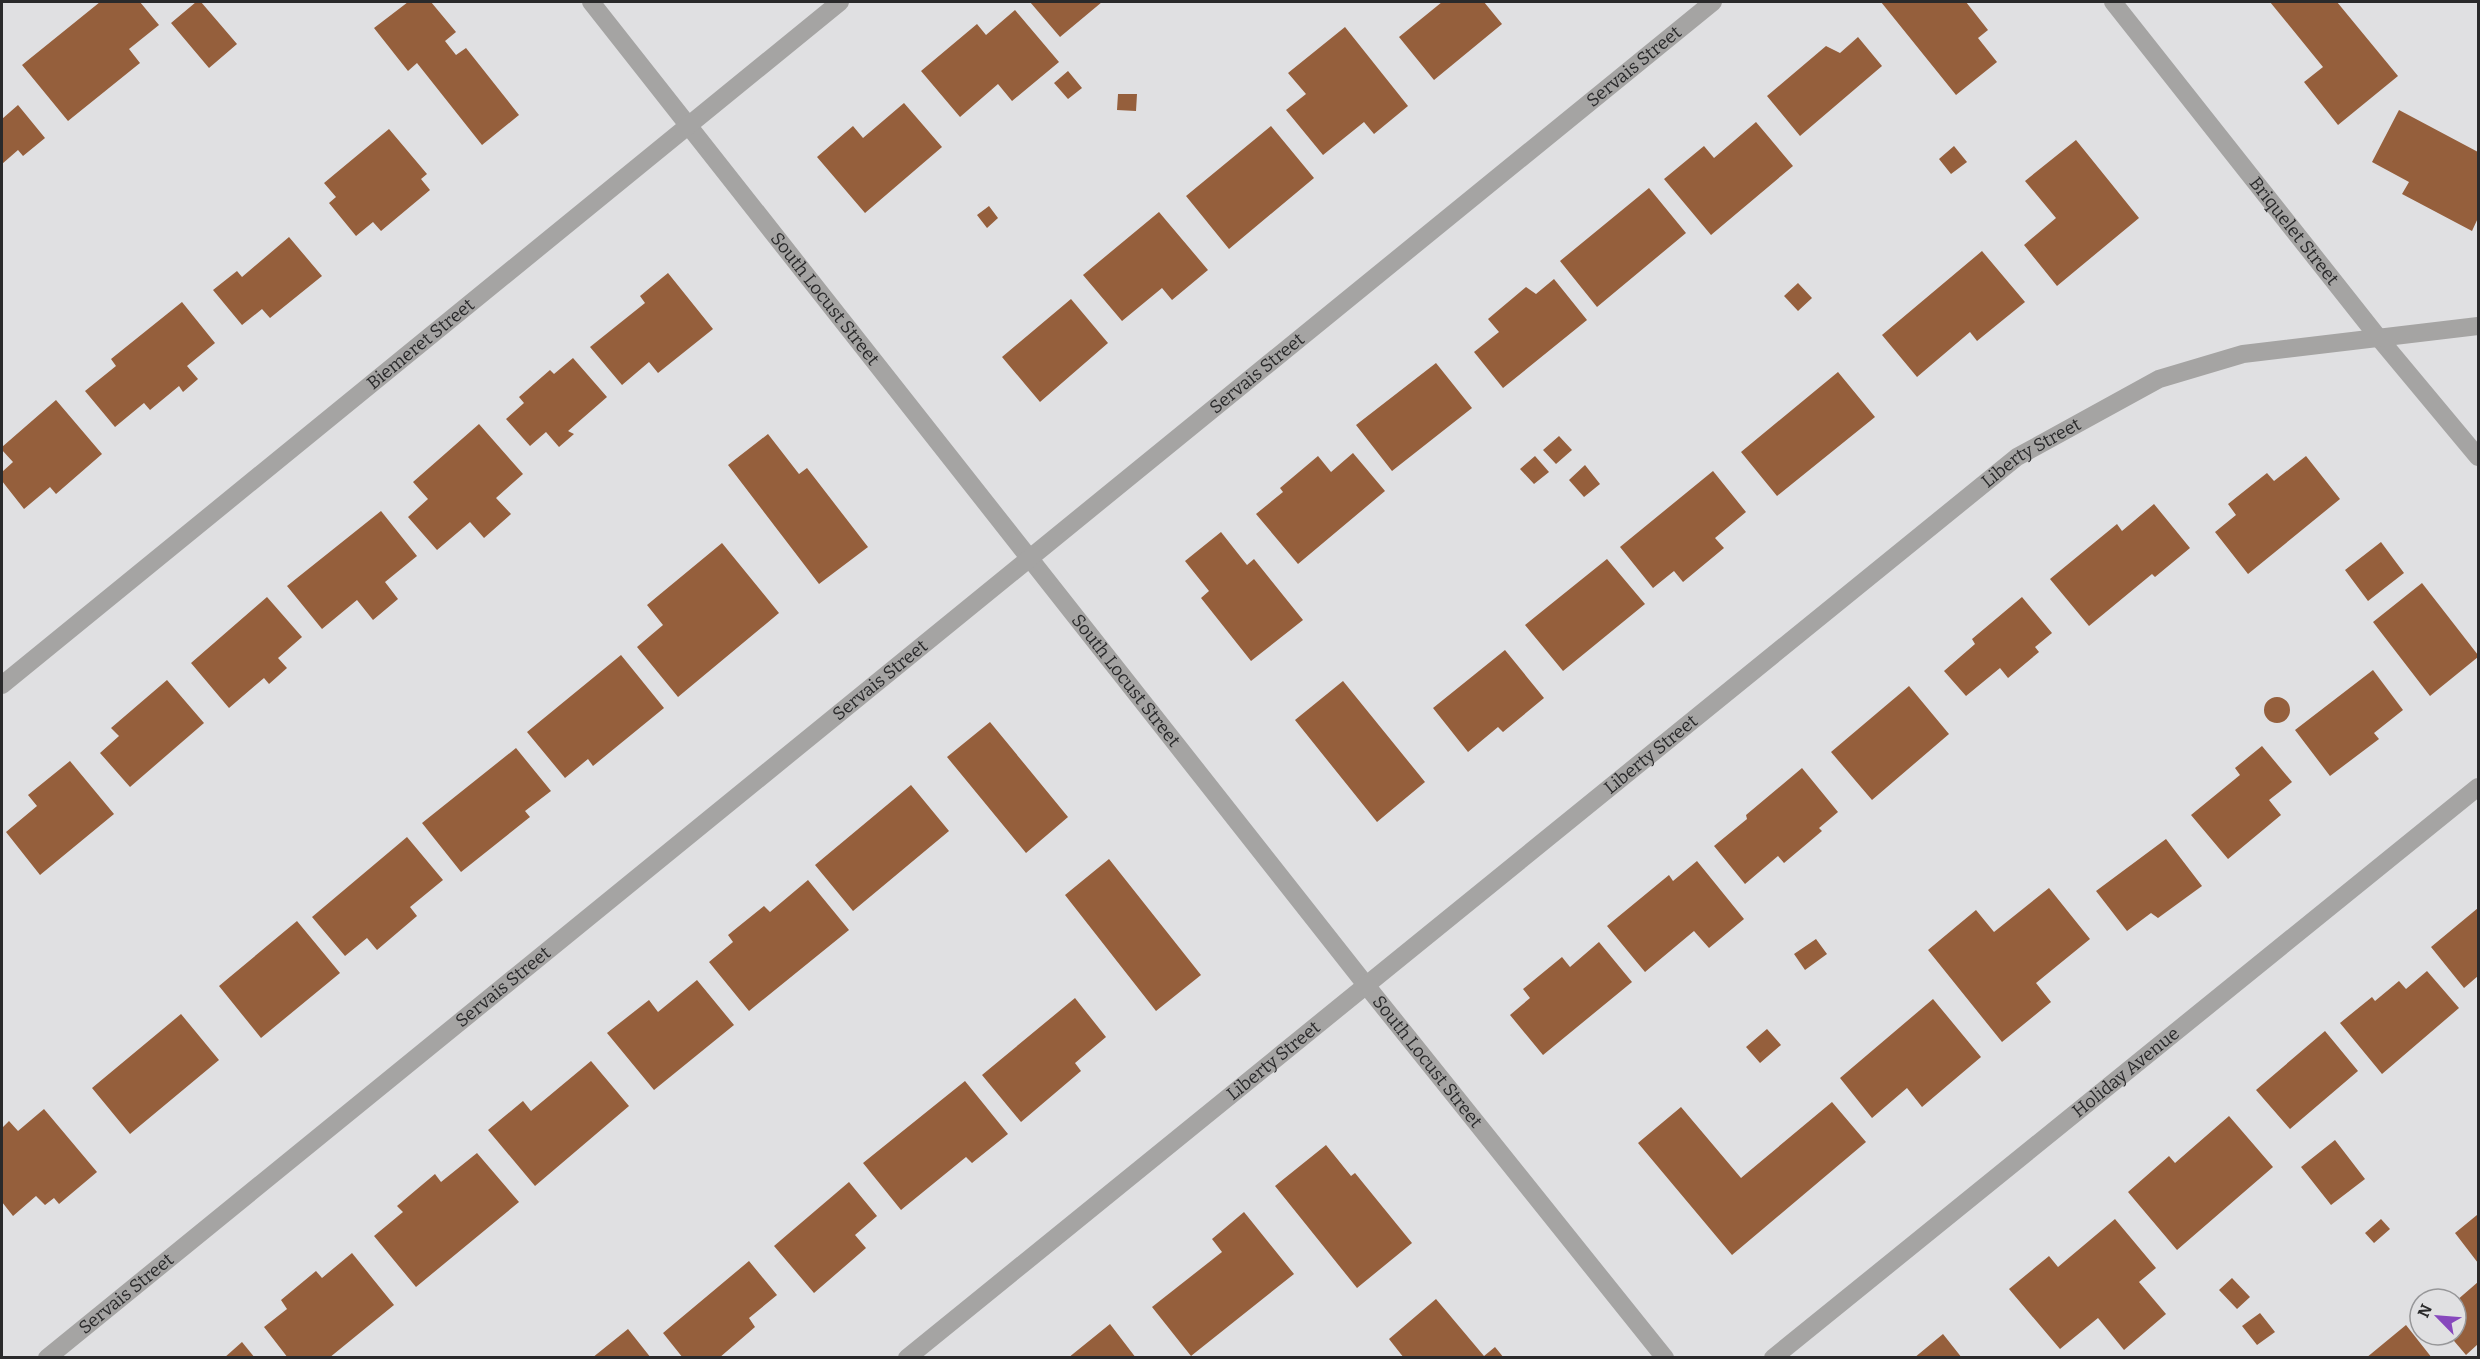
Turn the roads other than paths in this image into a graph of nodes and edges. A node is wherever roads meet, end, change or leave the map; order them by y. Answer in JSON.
{"nodes":[{"id":1,"x":591,"y":2,"type":"edge"},
{"id":2,"x":840,"y":2,"type":"edge"},
{"id":3,"x":1713,"y":2,"type":"edge"},
{"id":4,"x":2113,"y":2,"type":"edge"},
{"id":5,"x":688,"y":125,"type":"junction"},
{"id":6,"x":2478,"y":327,"type":"edge"},
{"id":7,"x":2378,"y":337,"type":"junction"},
{"id":8,"x":2478,"y":457,"type":"edge"},
{"id":9,"x":1029,"y":558,"type":"junction"},
{"id":10,"x":2,"y":685,"type":"edge"},
{"id":11,"x":2478,"y":787,"type":"edge"},
{"id":12,"x":1366,"y":985,"type":"junction"},
{"id":13,"x":916,"y":1355,"type":"edge"},
{"id":14,"x":47,"y":1358,"type":"edge"},
{"id":15,"x":1665,"y":1358,"type":"edge"},
{"id":16,"x":1773,"y":1358,"type":"edge"}],
"edges":[{"from":1,"to":5,"type":"street","name":"South Locust Street"},
{"from":2,"to":5,"type":"street","name":"Biemeret Street"},
{"from":3,"to":9,"type":"street","name":"Servais Street"},
{"from":4,"to":7,"type":"street","name":"Briquelet Street"},
{"from":5,"to":9,"type":"street","name":"South Locust Street"},
{"from":5,"to":10,"type":"street","name":"Biemeret Street"},
{"from":6,"to":7,"type":"street","name":"Liberty Street"},
{"from":7,"to":8,"type":"street","name":"Briquelet Street"},
{"from":7,"to":12,"type":"street","name":"Liberty Street"},
{"from":9,"to":12,"type":"street","name":"South Locust Street"},
{"from":9,"to":14,"type":"street","name":"Servais Street"},
{"from":11,"to":16,"type":"street","name":"Holiday Avenue"},
{"from":12,"to":13,"type":"street","name":"Liberty Street"},
{"from":12,"to":15,"type":"street","name":"South Locust Street"}]}
